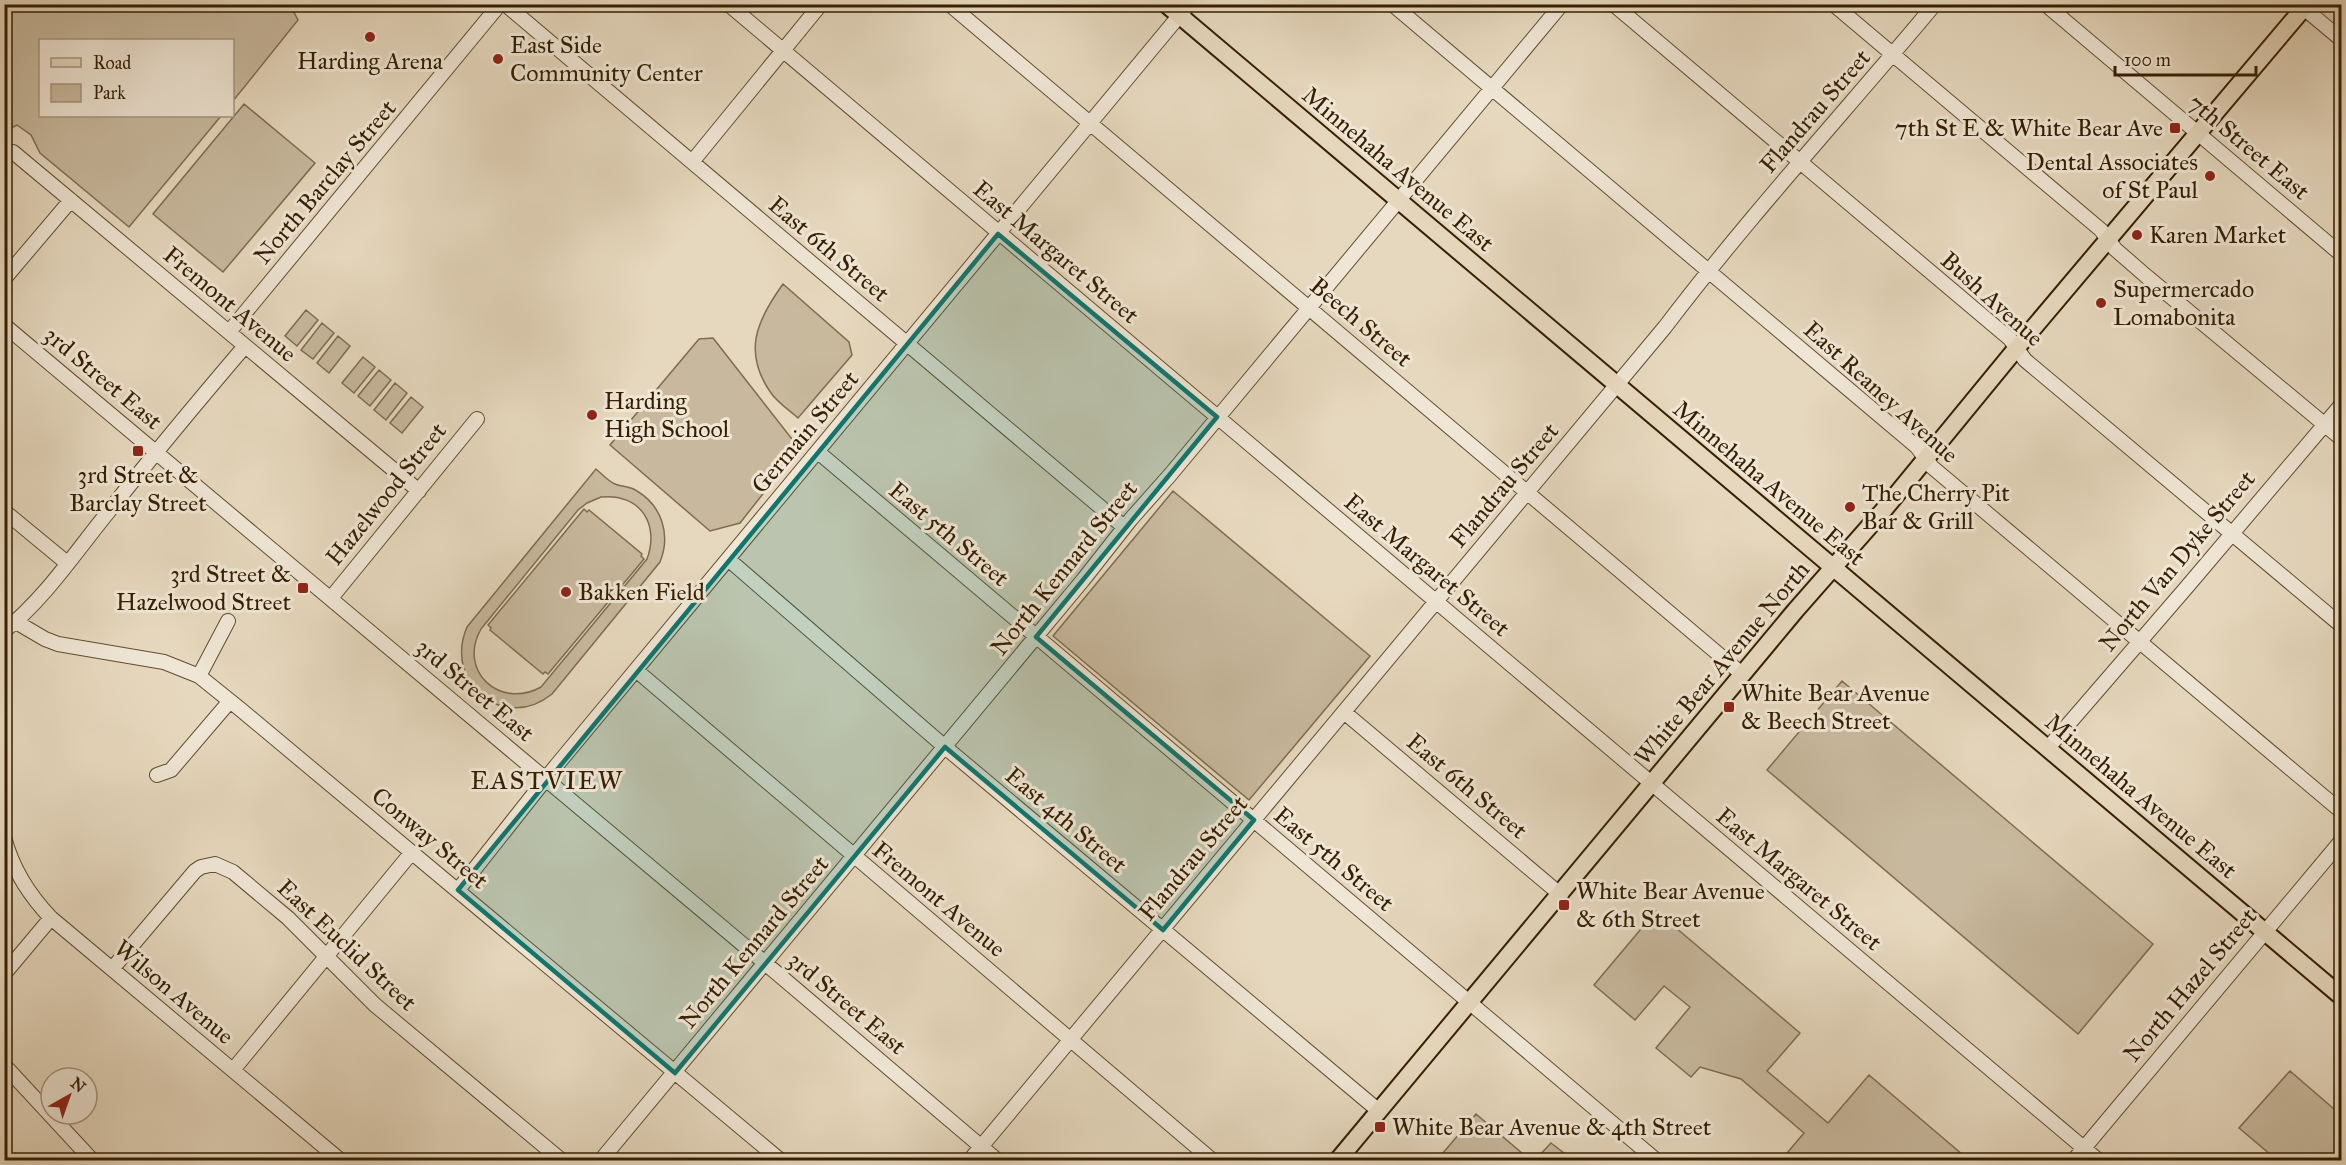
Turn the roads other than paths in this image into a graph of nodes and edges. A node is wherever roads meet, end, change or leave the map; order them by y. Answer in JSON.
{"nodes":[{"id":1,"x":500,"y":4,"type":"edge"},
{"id":2,"x":728,"y":4,"type":"edge"},
{"id":3,"x":821,"y":4,"type":"edge"},
{"id":4,"x":949,"y":4,"type":"edge"},
{"id":5,"x":1166,"y":4,"type":"edge"},
{"id":6,"x":1392,"y":4,"type":"edge"},
{"id":7,"x":1562,"y":4,"type":"edge"},
{"id":8,"x":1613,"y":4,"type":"edge"},
{"id":9,"x":1833,"y":4,"type":"edge"},
{"id":10,"x":1935,"y":4,"type":"edge"},
{"id":11,"x":2045,"y":4,"type":"edge"},
{"id":12,"x":2303,"y":6,"type":"edge"},
{"id":13,"x":515,"y":8,"type":"edge"},
{"id":14,"x":1184,"y":10,"type":"edge"},
{"id":15,"x":2342,"y":40,"type":"edge"},
{"id":16,"x":783,"y":51,"type":"junction"},
{"id":17,"x":1893,"y":55,"type":"junction"},
{"id":18,"x":1491,"y":88,"type":"junction"},
{"id":19,"x":1090,"y":123,"type":"junction"},
{"id":20,"x":2197,"y":132,"type":"junction"},
{"id":21,"x":13,"y":152,"type":"dead end"},
{"id":22,"x":692,"y":162,"type":"junction"},
{"id":23,"x":1800,"y":162,"type":"junction"},
{"id":24,"x":71,"y":200,"type":"junction"},
{"id":25,"x":1397,"y":200,"type":"junction"},
{"id":26,"x":998,"y":234,"type":"junction"},
{"id":27,"x":2108,"y":240,"type":"junction"},
{"id":28,"x":2342,"y":255,"type":"edge"},
{"id":29,"x":1708,"y":271,"type":"junction"},
{"id":30,"x":4,"y":279,"type":"edge"},
{"id":31,"x":1308,"y":307,"type":"junction"},
{"id":32,"x":4,"y":325,"type":"edge"},
{"id":33,"x":229,"y":332,"type":"junction"},
{"id":34,"x":908,"y":344,"type":"junction"},
{"id":35,"x":245,"y":345,"type":"junction"},
{"id":36,"x":2016,"y":348,"type":"junction"},
{"id":37,"x":1617,"y":385,"type":"junction"},
{"id":38,"x":2342,"y":404,"type":"edge"},
{"id":39,"x":1217,"y":417,"type":"junction"},
{"id":40,"x":477,"y":419,"type":"dead end"},
{"id":41,"x":2324,"y":424,"type":"junction"},
{"id":42,"x":2342,"y":439,"type":"edge"},
{"id":43,"x":156,"y":451,"type":"junction"},
{"id":44,"x":818,"y":453,"type":"junction"},
{"id":45,"x":1925,"y":457,"type":"junction"},
{"id":46,"x":419,"y":491,"type":"junction"},
{"id":47,"x":1528,"y":492,"type":"junction"},
{"id":48,"x":4,"y":511,"type":"edge"},
{"id":49,"x":1124,"y":527,"type":"junction"},
{"id":50,"x":2232,"y":532,"type":"junction"},
{"id":51,"x":728,"y":560,"type":"junction"},
{"id":52,"x":67,"y":563,"type":"junction"},
{"id":53,"x":1832,"y":567,"type":"junction"},
{"id":54,"x":331,"y":598,"type":"junction"},
{"id":55,"x":1435,"y":603,"type":"junction"},
{"id":56,"x":228,"y":621,"type":"dead end"},
{"id":57,"x":16,"y":622,"type":"junction"},
{"id":58,"x":2342,"y":626,"type":"edge"},
{"id":59,"x":4,"y":631,"type":"edge"},
{"id":60,"x":1036,"y":637,"type":"junction"},
{"id":61,"x":2139,"y":641,"type":"junction"},
{"id":62,"x":637,"y":672,"type":"junction"},
{"id":63,"x":1742,"y":674,"type":"junction"},
{"id":64,"x":199,"y":676,"type":"junction"},
{"id":65,"x":230,"y":701,"type":"junction"},
{"id":66,"x":1344,"y":712,"type":"junction"},
{"id":67,"x":945,"y":747,"type":"junction"},
{"id":68,"x":2047,"y":749,"type":"junction"},
{"id":69,"x":157,"y":775,"type":"dead end"},
{"id":70,"x":547,"y":780,"type":"junction"},
{"id":71,"x":1652,"y":784,"type":"junction"},
{"id":72,"x":2342,"y":812,"type":"edge"},
{"id":73,"x":1254,"y":820,"type":"junction"},
{"id":74,"x":4,"y":837,"type":"edge"},
{"id":75,"x":2342,"y":840,"type":"edge"},
{"id":76,"x":412,"y":852,"type":"junction"},
{"id":77,"x":853,"y":857,"type":"junction"},
{"id":78,"x":458,"y":890,"type":"junction"},
{"id":79,"x":1561,"y":895,"type":"junction"},
{"id":80,"x":51,"y":918,"type":"junction"},
{"id":81,"x":1162,"y":930,"type":"junction"},
{"id":82,"x":2263,"y":931,"type":"junction"},
{"id":83,"x":325,"y":956,"type":"junction"},
{"id":84,"x":765,"y":963,"type":"junction"},
{"id":85,"x":112,"y":969,"type":"junction"},
{"id":86,"x":4,"y":974,"type":"edge"},
{"id":87,"x":2342,"y":997,"type":"edge"},
{"id":88,"x":1470,"y":1003,"type":"junction"},
{"id":89,"x":1070,"y":1040,"type":"junction"},
{"id":90,"x":4,"y":1065,"type":"edge"},
{"id":91,"x":233,"y":1070,"type":"junction"},
{"id":92,"x":675,"y":1073,"type":"junction"},
{"id":93,"x":1379,"y":1110,"type":"junction"},
{"id":94,"x":981,"y":1147,"type":"junction"},
{"id":95,"x":2084,"y":1149,"type":"junction"},
{"id":96,"x":92,"y":1161,"type":"edge"},
{"id":97,"x":340,"y":1161,"type":"edge"},
{"id":98,"x":561,"y":1161,"type":"edge"},
{"id":99,"x":601,"y":1161,"type":"edge"},
{"id":100,"x":780,"y":1161,"type":"edge"},
{"id":101,"x":970,"y":1161,"type":"edge"},
{"id":102,"x":998,"y":1161,"type":"edge"},
{"id":103,"x":1212,"y":1161,"type":"edge"},
{"id":104,"x":1338,"y":1161,"type":"edge"},
{"id":105,"x":1656,"y":1161,"type":"edge"},
{"id":106,"x":2074,"y":1161,"type":"edge"},
{"id":107,"x":2097,"y":1161,"type":"edge"}],
"edges":[{"from":1,"to":33,"type":"street","name":"North Barclay Street"},
{"from":2,"to":16,"type":"street","name":"East Margaret Street"},
{"from":3,"to":16,"type":"street"},
{"from":4,"to":19,"type":"street","name":"Beech Street"},
{"from":5,"to":14,"type":"main road","name":"Minnehaha Avenue East"},
{"from":6,"to":18,"type":"street","name":"East Reaney Avenue"},
{"from":7,"to":18,"type":"street","name":"North Kennard Street"},
{"from":8,"to":23,"type":"street","name":"Bush Avenue"},
{"from":9,"to":17,"type":"street"},
{"from":10,"to":17,"type":"street","name":"Flandrau Street"},
{"from":11,"to":20,"type":"street","name":"7th Street East"},
{"from":12,"to":15,"type":"street"},
{"from":12,"to":20,"type":"main road","name":"White Bear Avenue North"},
{"from":13,"to":22,"type":"street","name":"East 6th Street"},
{"from":14,"to":19,"type":"street","name":"Germain Street"},
{"from":14,"to":25,"type":"main road","name":"Minnehaha Avenue East"},
{"from":16,"to":22,"type":"street"},
{"from":16,"to":26,"type":"street","name":"East Margaret Street"},
{"from":17,"to":23,"type":"street","name":"Flandrau Street"},
{"from":17,"to":27,"type":"street"},
{"from":18,"to":25,"type":"street","name":"North Kennard Street"},
{"from":18,"to":29,"type":"street","name":"East Reaney Avenue"},
{"from":19,"to":26,"type":"street","name":"Germain Street"},
{"from":19,"to":31,"type":"street","name":"Beech Street"},
{"from":20,"to":27,"type":"main road","name":"White Bear Avenue North"},
{"from":20,"to":28,"type":"street","name":"7th Street East"},
{"from":21,"to":24,"type":"street","name":"Fremont Avenue"},
{"from":22,"to":34,"type":"street","name":"East 6th Street"},
{"from":23,"to":29,"type":"street","name":"Flandrau Street"},
{"from":23,"to":36,"type":"street","name":"Bush Avenue"},
{"from":24,"to":30,"type":"street"},
{"from":24,"to":33,"type":"street","name":"Fremont Avenue"},
{"from":25,"to":31,"type":"street","name":"North Kennard Street"},
{"from":25,"to":37,"type":"main road","name":"Minnehaha Avenue East"},
{"from":26,"to":34,"type":"street","name":"Germain Street"},
{"from":26,"to":39,"type":"street","name":"East Margaret Street"},
{"from":27,"to":36,"type":"main road","name":"White Bear Avenue North"},
{"from":27,"to":41,"type":"street"},
{"from":29,"to":37,"type":"street","name":"Flandrau Street"},
{"from":29,"to":45,"type":"street","name":"East Reaney Avenue"},
{"from":31,"to":39,"type":"street","name":"North Kennard Street"},
{"from":31,"to":47,"type":"street","name":"Beech Street"},
{"from":32,"to":43,"type":"street","name":"3rd Street East"},
{"from":33,"to":35,"type":"street","name":"Fremont Avenue"},
{"from":34,"to":44,"type":"street","name":"Germain Street"},
{"from":34,"to":49,"type":"street","name":"East 6th Street"},
{"from":35,"to":43,"type":"street"},
{"from":35,"to":46,"type":"street","name":"Fremont Avenue"},
{"from":36,"to":45,"type":"main road","name":"White Bear Avenue North"},
{"from":36,"to":50,"type":"street","name":"Bush Avenue"},
{"from":37,"to":47,"type":"street","name":"Flandrau Street"},
{"from":37,"to":53,"type":"main road","name":"Minnehaha Avenue East"},
{"from":38,"to":41,"type":"street","name":"North Van Dyke Street"},
{"from":39,"to":49,"type":"street","name":"North Kennard Street"},
{"from":39,"to":55,"type":"street","name":"East Margaret Street"},
{"from":40,"to":46,"type":"street","name":"Hazelwood Street"},
{"from":41,"to":42,"type":"street"},
{"from":41,"to":50,"type":"street","name":"North Van Dyke Street"},
{"from":43,"to":52,"type":"street"},
{"from":43,"to":54,"type":"street","name":"3rd Street East"},
{"from":44,"to":51,"type":"street","name":"Germain Street"},
{"from":44,"to":60,"type":"street","name":"East 5th Street"},
{"from":45,"to":53,"type":"main road","name":"White Bear Avenue North"},
{"from":45,"to":61,"type":"street","name":"East Reaney Avenue"},
{"from":46,"to":54,"type":"street","name":"Hazelwood Street"},
{"from":47,"to":55,"type":"street","name":"Flandrau Street"},
{"from":47,"to":63,"type":"street","name":"Beech Street"},
{"from":48,"to":52,"type":"street"},
{"from":49,"to":60,"type":"street","name":"North Kennard Street"},
{"from":50,"to":58,"type":"street","name":"Bush Avenue"},
{"from":50,"to":61,"type":"street","name":"North Van Dyke Street"},
{"from":51,"to":62,"type":"street","name":"Germain Street"},
{"from":51,"to":67,"type":"street","name":"East 4th Street"},
{"from":52,"to":57,"type":"street"},
{"from":53,"to":63,"type":"main road","name":"White Bear Avenue North"},
{"from":53,"to":68,"type":"main road","name":"Minnehaha Avenue East"},
{"from":54,"to":70,"type":"street","name":"3rd Street East"},
{"from":55,"to":66,"type":"street","name":"Flandrau Street"},
{"from":55,"to":71,"type":"street","name":"East Margaret Street"},
{"from":56,"to":64,"type":"street"},
{"from":57,"to":59,"type":"street"},
{"from":57,"to":64,"type":"street","name":"Conway Street"},
{"from":60,"to":67,"type":"street","name":"North Kennard Street"},
{"from":60,"to":73,"type":"street","name":"East 5th Street"},
{"from":61,"to":68,"type":"street","name":"North Van Dyke Street"},
{"from":61,"to":72,"type":"street","name":"East Reaney Avenue"},
{"from":62,"to":70,"type":"street","name":"Germain Street"},
{"from":62,"to":77,"type":"street","name":"Fremont Avenue"},
{"from":63,"to":71,"type":"main road","name":"White Bear Avenue North"},
{"from":64,"to":65,"type":"street","name":"Conway Street"},
{"from":65,"to":69,"type":"street"},
{"from":65,"to":76,"type":"street","name":"Conway Street"},
{"from":66,"to":73,"type":"street","name":"Flandrau Street"},
{"from":66,"to":79,"type":"street","name":"East 6th Street"},
{"from":67,"to":77,"type":"street","name":"North Kennard Street"},
{"from":67,"to":81,"type":"street","name":"East 4th Street"},
{"from":68,"to":82,"type":"main road","name":"Minnehaha Avenue East"},
{"from":70,"to":78,"type":"street","name":"Germain Street"},
{"from":70,"to":84,"type":"street","name":"3rd Street East"},
{"from":71,"to":79,"type":"main road","name":"White Bear Avenue North"},
{"from":71,"to":95,"type":"street","name":"East Margaret Street"},
{"from":73,"to":81,"type":"street","name":"Flandrau Street"},
{"from":73,"to":88,"type":"street","name":"East 5th Street"},
{"from":74,"to":80,"type":"street","name":"Wilson Avenue"},
{"from":75,"to":82,"type":"street","name":"North Hazel Street"},
{"from":76,"to":78,"type":"street","name":"Conway Street"},
{"from":76,"to":83,"type":"street"},
{"from":77,"to":84,"type":"street","name":"North Kennard Street"},
{"from":77,"to":89,"type":"street","name":"Fremont Avenue"},
{"from":78,"to":92,"type":"street","name":"Conway Street"},
{"from":79,"to":88,"type":"main road","name":"White Bear Avenue North"},
{"from":80,"to":85,"type":"street","name":"Wilson Avenue"},
{"from":80,"to":86,"type":"street"},
{"from":81,"to":89,"type":"street","name":"Flandrau Street"},
{"from":81,"to":93,"type":"street","name":"East 4th Street"},
{"from":82,"to":87,"type":"main road","name":"Minnehaha Avenue East"},
{"from":82,"to":95,"type":"street","name":"North Hazel Street"},
{"from":83,"to":85,"type":"street","name":"East Euclid Street"},
{"from":83,"to":91,"type":"street"},
{"from":83,"to":98,"type":"street","name":"East Euclid Street"},
{"from":84,"to":92,"type":"street","name":"North Kennard Street"},
{"from":84,"to":94,"type":"street","name":"3rd Street East"},
{"from":85,"to":91,"type":"street","name":"Wilson Avenue"},
{"from":88,"to":93,"type":"main road","name":"White Bear Avenue North"},
{"from":88,"to":105,"type":"street","name":"East 5th Street"},
{"from":89,"to":94,"type":"street","name":"Flandrau Street"},
{"from":89,"to":103,"type":"street","name":"Fremont Avenue"},
{"from":90,"to":96,"type":"street"},
{"from":91,"to":97,"type":"street","name":"Wilson Avenue"},
{"from":92,"to":99,"type":"street","name":"North Kennard Street"},
{"from":92,"to":100,"type":"street","name":"Conway Street"},
{"from":93,"to":104,"type":"main road","name":"White Bear Avenue North"},
{"from":94,"to":101,"type":"street","name":"Flandrau Street"},
{"from":94,"to":102,"type":"street","name":"3rd Street East"},
{"from":95,"to":106,"type":"street","name":"North Hazel Street"},
{"from":95,"to":107,"type":"street","name":"East Margaret Street"}]}
